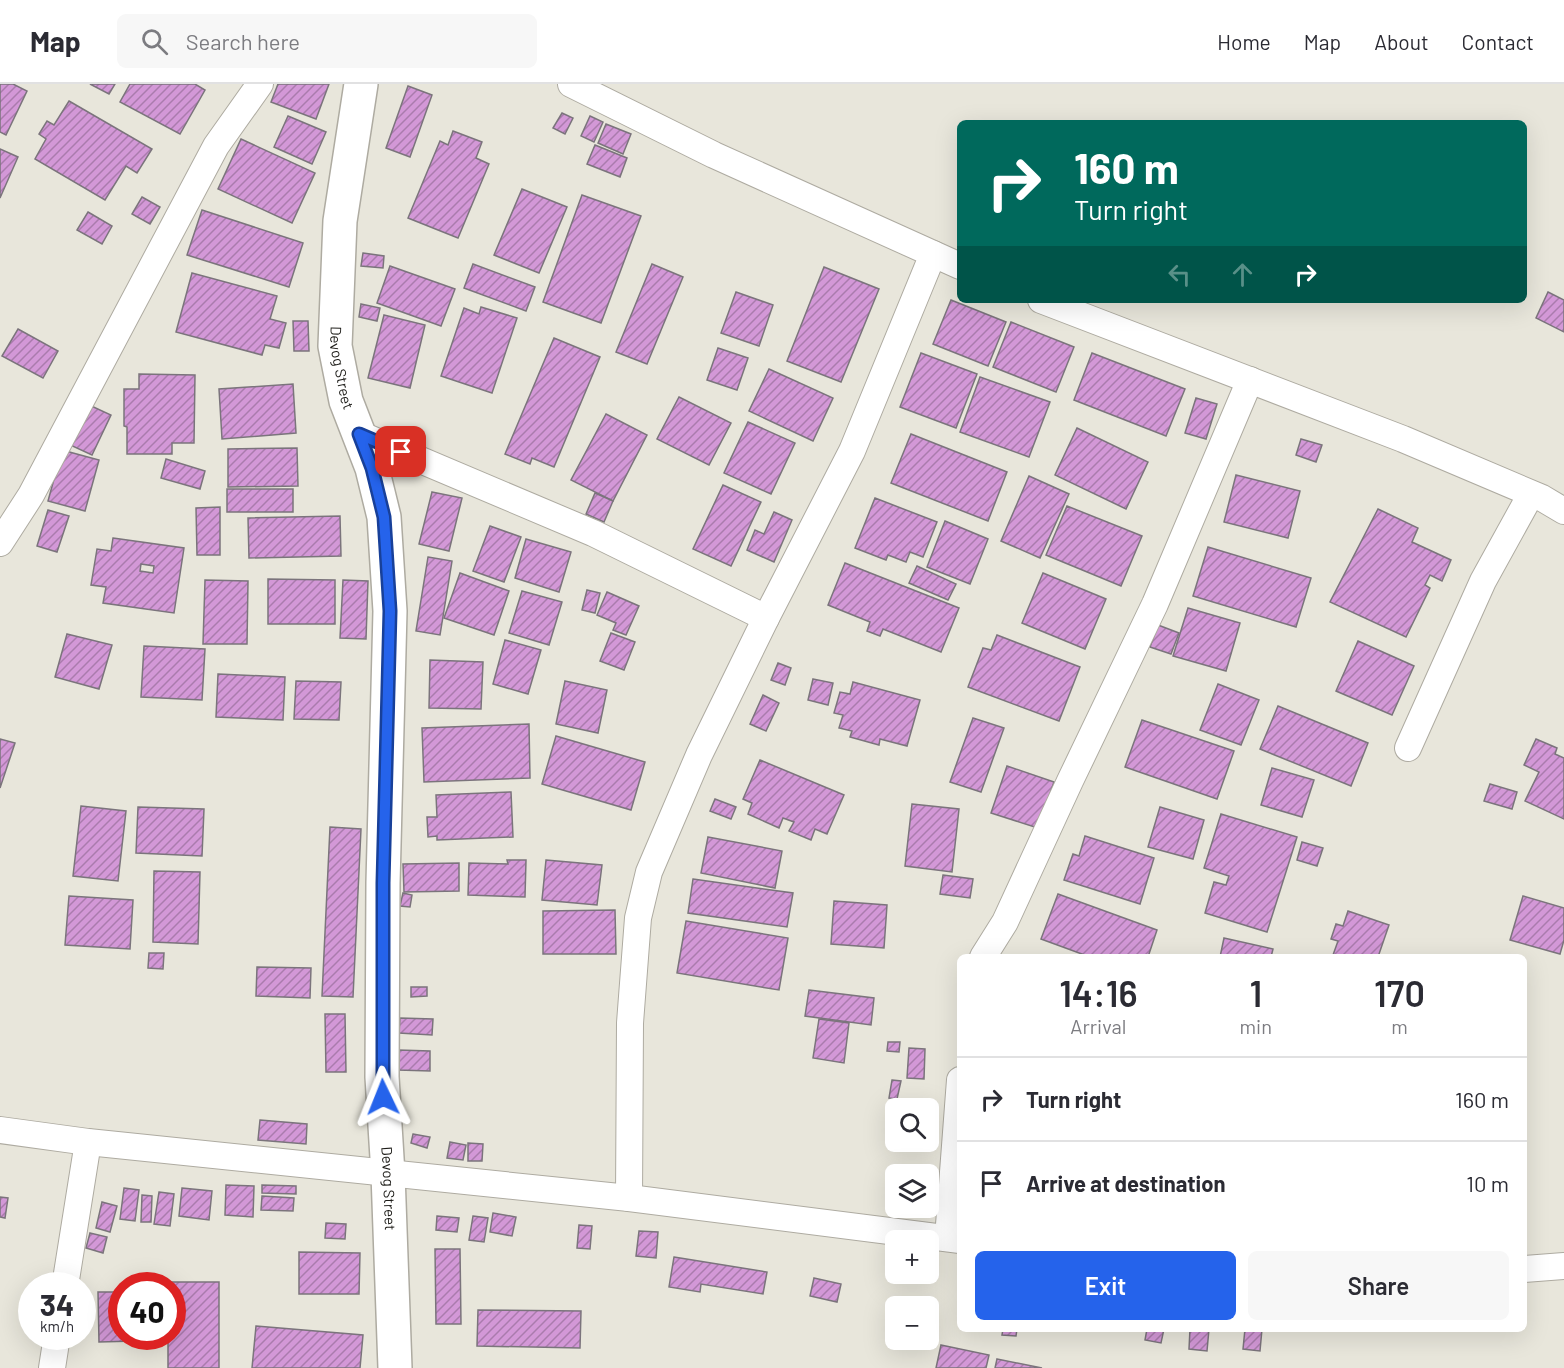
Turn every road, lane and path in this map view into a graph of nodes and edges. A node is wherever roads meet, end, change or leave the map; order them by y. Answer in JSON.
{"nodes":[{"id":1,"x":260,"y":84,"type":"edge"},
{"id":2,"x":361,"y":84,"type":"edge"},
{"id":3,"x":571,"y":84,"type":"edge"},
{"id":4,"x":933,"y":254,"type":"junction"},
{"id":5,"x":957,"y":265,"type":"edge"},
{"id":6,"x":1049,"y":303,"type":"edge"},
{"id":7,"x":1250,"y":380,"type":"junction"},
{"id":8,"x":359,"y":434,"type":"junction"},
{"id":9,"x":1531,"y":494,"type":"junction"},
{"id":10,"x":1564,"y":511,"type":"edge"},
{"id":11,"x":0,"y":543,"type":"edge"},
{"id":12,"x":766,"y":618,"type":"junction"},
{"id":13,"x":1408,"y":748,"type":"dead end"},
{"id":14,"x":985,"y":954,"type":"edge"},
{"id":15,"x":0,"y":1130,"type":"edge"},
{"id":16,"x":88,"y":1142,"type":"junction"},
{"id":17,"x":957,"y":1160,"type":"edge"},
{"id":18,"x":388,"y":1174,"type":"junction"},
{"id":19,"x":629,"y":1198,"type":"junction"},
{"id":20,"x":954,"y":1239,"type":"edge"},
{"id":21,"x":1564,"y":1266,"type":"edge"},
{"id":22,"x":1527,"y":1269,"type":"edge"},
{"id":23,"x":68,"y":1272,"type":"edge"},
{"id":24,"x":55,"y":1350,"type":"edge"},
{"id":25,"x":52,"y":1368,"type":"edge"},
{"id":26,"x":395,"y":1368,"type":"edge"}],
"edges":[{"from":1,"to":11,"type":"street"},
{"from":2,"to":8,"type":"street","name":"Devog Street"},
{"from":3,"to":4,"type":"street"},
{"from":4,"to":5,"type":"street"},
{"from":4,"to":12,"type":"street"},
{"from":6,"to":7,"type":"street"},
{"from":7,"to":9,"type":"street"},
{"from":7,"to":14,"type":"street"},
{"from":8,"to":12,"type":"street"},
{"from":8,"to":18,"type":"street","name":"Devog Street"},
{"from":9,"to":10,"type":"street"},
{"from":9,"to":13,"type":"street"},
{"from":12,"to":19,"type":"street"},
{"from":15,"to":16,"type":"street"},
{"from":16,"to":18,"type":"street"},
{"from":16,"to":23,"type":"street"},
{"from":17,"to":20,"type":"street"},
{"from":18,"to":19,"type":"street"},
{"from":18,"to":26,"type":"street","name":"Devog Street"},
{"from":19,"to":20,"type":"street"},
{"from":21,"to":22,"type":"street"},
{"from":24,"to":25,"type":"street"}]}
